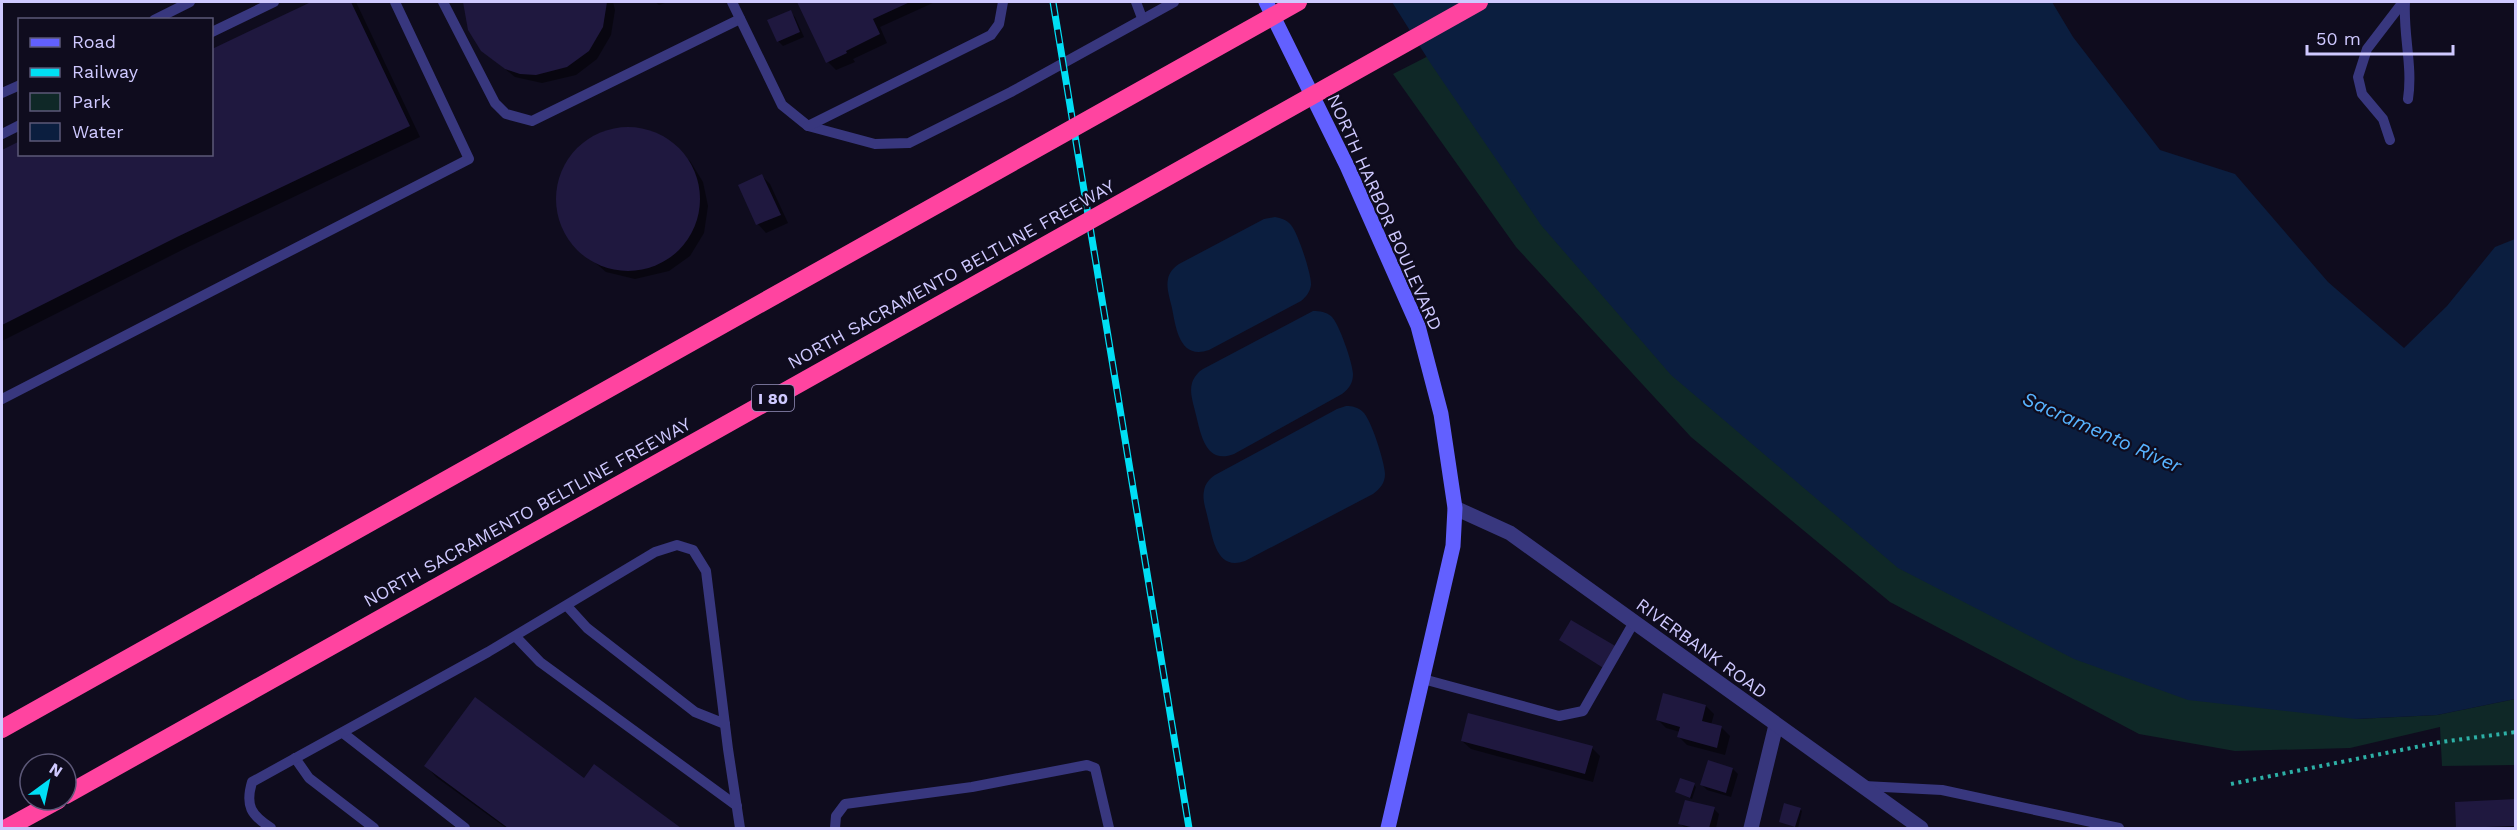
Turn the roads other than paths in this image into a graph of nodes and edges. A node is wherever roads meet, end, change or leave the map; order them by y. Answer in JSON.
{"nodes":[{"id":1,"x":190,"y":2,"type":"edge"},
{"id":2,"x":274,"y":2,"type":"edge"},
{"id":3,"x":395,"y":2,"type":"edge"},
{"id":4,"x":443,"y":2,"type":"edge"},
{"id":5,"x":732,"y":2,"type":"edge"},
{"id":6,"x":1003,"y":2,"type":"edge"},
{"id":7,"x":1136,"y":2,"type":"edge"},
{"id":8,"x":1174,"y":2,"type":"edge"},
{"id":9,"x":1298,"y":2,"type":"edge"},
{"id":10,"x":1479,"y":2,"type":"edge"},
{"id":11,"x":2404,"y":2,"type":"edge"},
{"id":12,"x":1268,"y":4,"type":"edge"},
{"id":13,"x":158,"y":18,"type":"edge"},
{"id":14,"x":1142,"y":18,"type":"junction"},
{"id":15,"x":740,"y":19,"type":"junction"},
{"id":16,"x":213,"y":32,"type":"edge"},
{"id":17,"x":18,"y":86,"type":"edge"},
{"id":18,"x":2,"y":93,"type":"edge"},
{"id":19,"x":2408,"y":99,"type":"dead end"},
{"id":20,"x":18,"y":126,"type":"edge"},
{"id":21,"x":807,"y":126,"type":"junction"},
{"id":22,"x":2,"y":134,"type":"edge"},
{"id":23,"x":2390,"y":140,"type":"dead end"},
{"id":24,"x":2,"y":399,"type":"edge"},
{"id":25,"x":1455,"y":508,"type":"junction"},
{"id":26,"x":567,"y":606,"type":"junction"},
{"id":27,"x":1634,"y":622,"type":"junction"},
{"id":28,"x":516,"y":637,"type":"junction"},
{"id":29,"x":1423,"y":680,"type":"junction"},
{"id":30,"x":725,"y":724,"type":"junction"},
{"id":31,"x":1776,"y":725,"type":"junction"},
{"id":32,"x":2,"y":729,"type":"edge"},
{"id":33,"x":343,"y":733,"type":"junction"},
{"id":34,"x":295,"y":758,"type":"junction"},
{"id":35,"x":1861,"y":786,"type":"junction"},
{"id":36,"x":78,"y":788,"type":"edge"},
{"id":37,"x":737,"y":806,"type":"junction"},
{"id":38,"x":36,"y":812,"type":"edge"},
{"id":39,"x":7,"y":828,"type":"edge"},
{"id":40,"x":271,"y":828,"type":"edge"},
{"id":41,"x":374,"y":828,"type":"edge"},
{"id":42,"x":465,"y":828,"type":"edge"},
{"id":43,"x":740,"y":828,"type":"edge"},
{"id":44,"x":835,"y":828,"type":"edge"},
{"id":45,"x":1109,"y":828,"type":"edge"},
{"id":46,"x":1388,"y":828,"type":"edge"},
{"id":47,"x":1751,"y":828,"type":"edge"},
{"id":48,"x":1921,"y":828,"type":"edge"},
{"id":49,"x":2119,"y":828,"type":"edge"}],
"edges":[{"from":1,"to":13,"type":"lane"},
{"from":2,"to":16,"type":"lane"},
{"from":3,"to":24,"type":"lane"},
{"from":4,"to":15,"type":"lane"},
{"from":5,"to":15,"type":"lane"},
{"from":6,"to":21,"type":"lane"},
{"from":7,"to":14,"type":"lane"},
{"from":8,"to":14,"type":"lane"},
{"from":9,"to":32,"type":"highway","bridge":true},
{"from":10,"to":36,"type":"highway","name":"NORTH SACRAMENTO BELTLINE FREEWAY","number":"I 80","bridge":true},
{"from":11,"to":19,"type":"lane"},
{"from":11,"to":23,"type":"lane"},
{"from":12,"to":25,"type":"main road","name":"NORTH HARBOR BOULEVARD"},
{"from":14,"to":21,"type":"lane"},
{"from":15,"to":21,"type":"lane"},
{"from":17,"to":18,"type":"lane"},
{"from":20,"to":22,"type":"lane"},
{"from":25,"to":27,"type":"street","name":"RIVERBANK ROAD"},
{"from":25,"to":29,"type":"main road","name":"NORTH HARBOR BOULEVARD"},
{"from":26,"to":28,"type":"lane"},
{"from":26,"to":30,"type":"lane"},
{"from":26,"to":30,"type":"lane"},
{"from":27,"to":29,"type":"lane"},
{"from":27,"to":31,"type":"street","name":"RIVERBANK ROAD"},
{"from":28,"to":33,"type":"lane"},
{"from":28,"to":37,"type":"lane"},
{"from":29,"to":46,"type":"main road","name":"NORTH HARBOR BOULEVARD"},
{"from":30,"to":37,"type":"lane"},
{"from":31,"to":35,"type":"street","name":"RIVERBANK ROAD"},
{"from":31,"to":47,"type":"street"},
{"from":33,"to":34,"type":"lane"},
{"from":33,"to":42,"type":"lane"},
{"from":34,"to":40,"type":"lane"},
{"from":34,"to":41,"type":"lane"},
{"from":35,"to":48,"type":"street","name":"RIVERBANK ROAD"},
{"from":35,"to":49,"type":"lane"},
{"from":37,"to":43,"type":"lane"},
{"from":38,"to":39,"type":"highway"},
{"from":44,"to":45,"type":"lane"}]}
